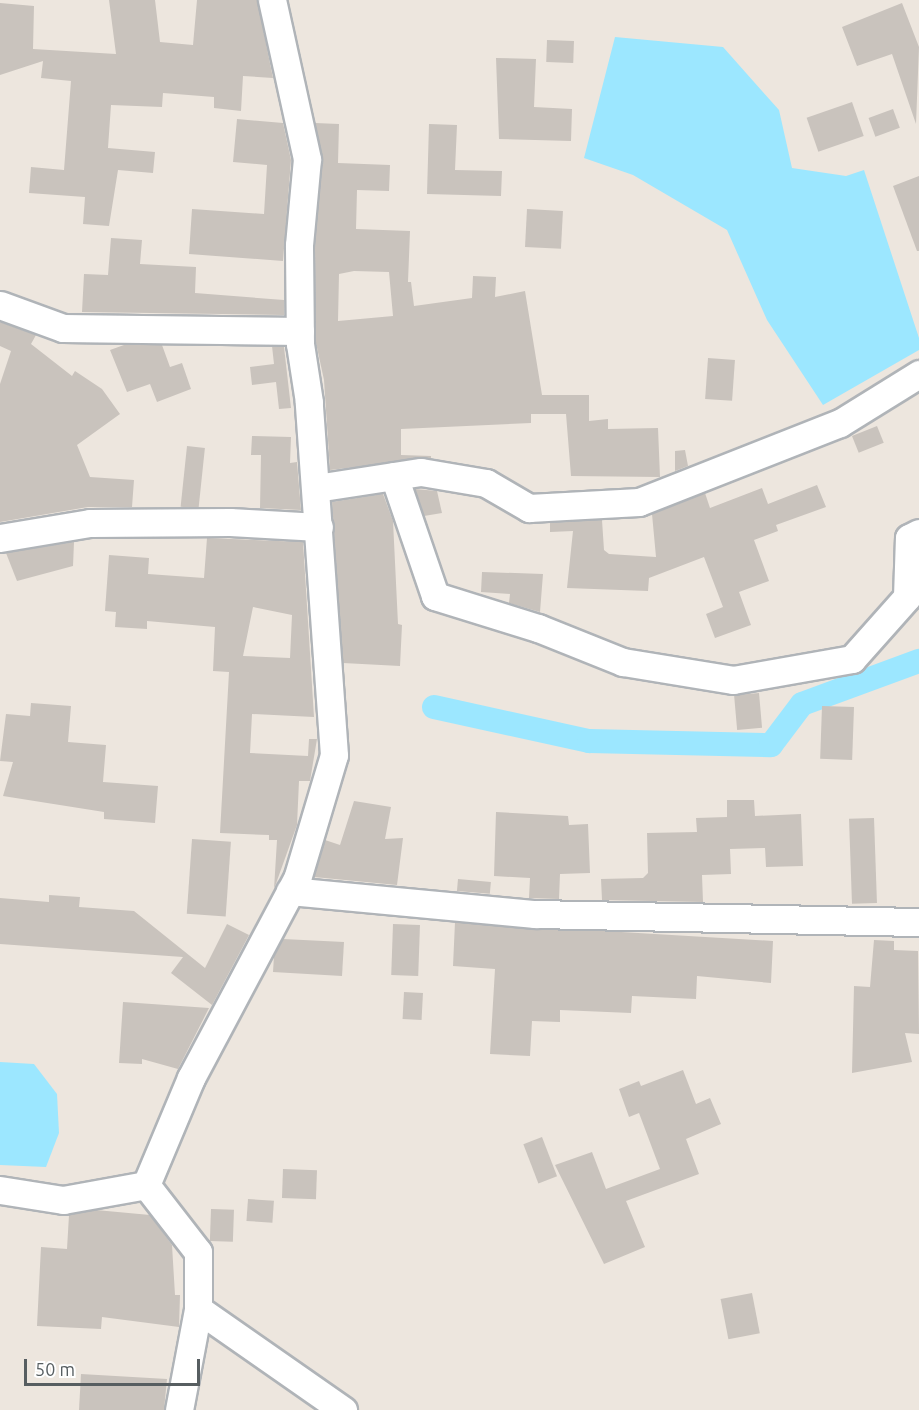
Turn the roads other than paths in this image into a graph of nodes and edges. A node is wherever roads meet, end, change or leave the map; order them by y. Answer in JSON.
{"nodes":[{"id":1,"x":272,"y":0,"type":"edge"},
{"id":2,"x":0,"y":305,"type":"edge"},
{"id":3,"x":300,"y":332,"type":"junction"},
{"id":4,"x":919,"y":374,"type":"edge"},
{"id":5,"x":394,"y":476,"type":"junction"},
{"id":6,"x":316,"y":488,"type":"junction"},
{"id":7,"x":319,"y":527,"type":"junction"},
{"id":8,"x":919,"y":533,"type":"edge"},
{"id":9,"x":0,"y":538,"type":"edge"},
{"id":10,"x":290,"y":891,"type":"junction"},
{"id":11,"x":919,"y":922,"type":"edge"},
{"id":12,"x":146,"y":1185,"type":"junction"},
{"id":13,"x":0,"y":1191,"type":"edge"},
{"id":14,"x":198,"y":1309,"type":"junction"},
{"id":15,"x":179,"y":1410,"type":"edge"},
{"id":16,"x":343,"y":1410,"type":"edge"}],
"edges":[{"from":1,"to":3,"type":"street"},
{"from":2,"to":3,"type":"street"},
{"from":3,"to":6,"type":"street"},
{"from":4,"to":5,"type":"street"},
{"from":5,"to":6,"type":"street"},
{"from":5,"to":8,"type":"street"},
{"from":6,"to":7,"type":"street"},
{"from":7,"to":9,"type":"street"},
{"from":7,"to":10,"type":"street"},
{"from":10,"to":11,"type":"street"},
{"from":10,"to":12,"type":"street"},
{"from":12,"to":13,"type":"street"},
{"from":12,"to":14,"type":"street"},
{"from":14,"to":15,"type":"street"},
{"from":14,"to":16,"type":"street"}]}
